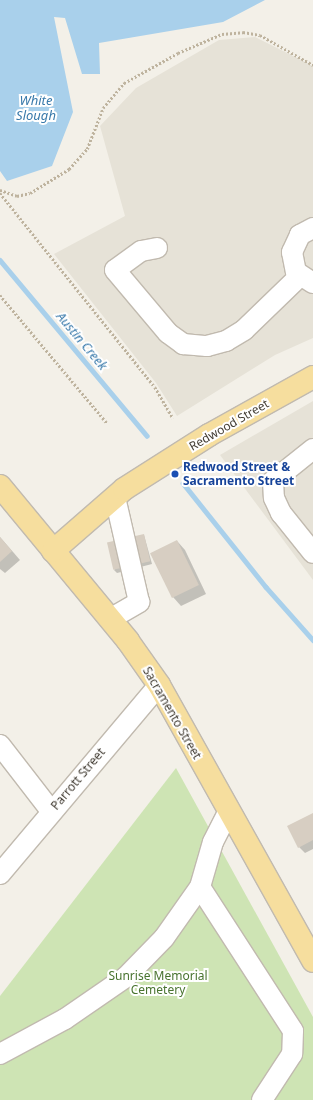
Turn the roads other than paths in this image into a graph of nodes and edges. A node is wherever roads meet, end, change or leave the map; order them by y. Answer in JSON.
{"nodes":[{"id":1,"x":313,"y":228,"type":"edge"},
{"id":2,"x":158,"y":248,"type":"dead end"},
{"id":3,"x":306,"y":279,"type":"edge"},
{"id":4,"x":313,"y":377,"type":"edge"},
{"id":5,"x":313,"y":449,"type":"edge"},
{"id":6,"x":0,"y":486,"type":"edge"},
{"id":7,"x":119,"y":493,"type":"junction"},
{"id":8,"x":53,"y":551,"type":"junction"},
{"id":9,"x":313,"y":553,"type":"edge"},
{"id":10,"x":110,"y":619,"type":"junction"},
{"id":11,"x":159,"y":685,"type":"junction"},
{"id":12,"x":0,"y":745,"type":"edge"},
{"id":13,"x":51,"y":811,"type":"junction"},
{"id":14,"x":228,"y":813,"type":"junction"},
{"id":15,"x":0,"y":874,"type":"edge"},
{"id":16,"x":200,"y":887,"type":"junction"},
{"id":17,"x":313,"y":961,"type":"edge"},
{"id":18,"x":0,"y":1054,"type":"edge"},
{"id":19,"x":262,"y":1100,"type":"edge"}],
"edges":[{"from":1,"to":3,"type":"street"},
{"from":2,"to":3,"type":"street"},
{"from":4,"to":7,"type":"main road","name":"Redwood Street"},
{"from":5,"to":9,"type":"street"},
{"from":6,"to":8,"type":"main road","name":"Sacramento Street"},
{"from":7,"to":8,"type":"main road","name":"Redwood Street"},
{"from":7,"to":10,"type":"street"},
{"from":8,"to":10,"type":"main road","name":"Sacramento Street"},
{"from":10,"to":11,"type":"main road","name":"Sacramento Street"},
{"from":11,"to":13,"type":"street","name":"Parrott Street"},
{"from":11,"to":14,"type":"main road","name":"Sacramento Street"},
{"from":12,"to":13,"type":"street"},
{"from":13,"to":15,"type":"street","name":"Parrott Street"},
{"from":14,"to":16,"type":"street"},
{"from":14,"to":17,"type":"main road","name":"Sacramento Street"},
{"from":16,"to":18,"type":"street"},
{"from":16,"to":19,"type":"street"}]}
